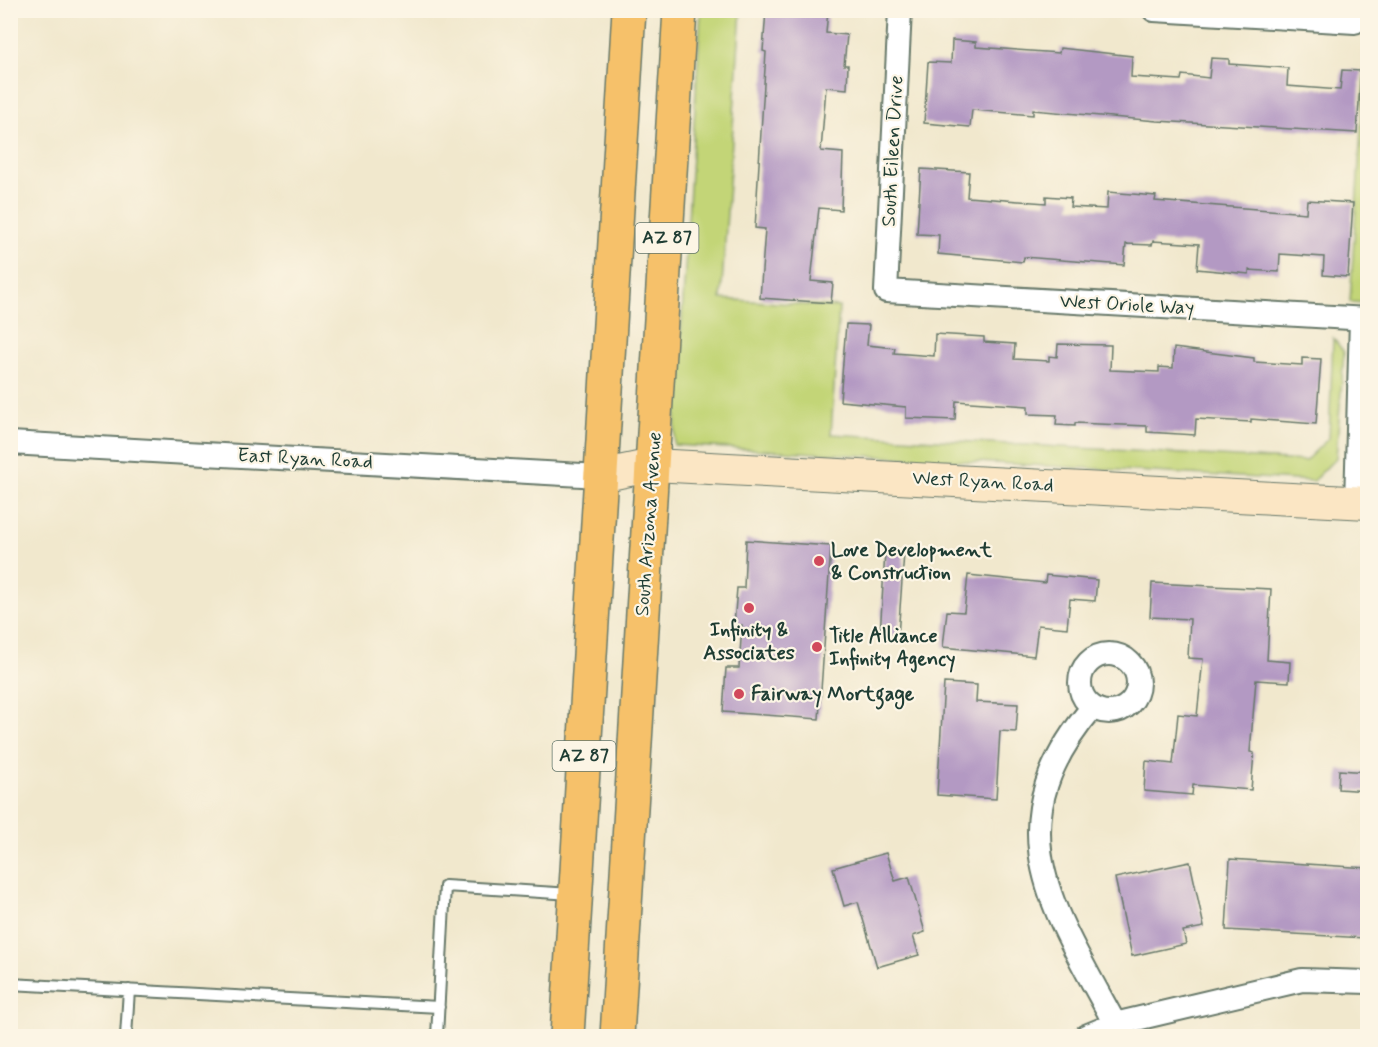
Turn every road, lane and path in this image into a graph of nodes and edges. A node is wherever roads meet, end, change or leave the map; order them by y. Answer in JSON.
{"nodes":[{"id":1,"x":629,"y":10,"type":"edge"},
{"id":2,"x":680,"y":10,"type":"edge"},
{"id":3,"x":900,"y":10,"type":"edge"},
{"id":4,"x":1154,"y":10,"type":"edge"},
{"id":5,"x":1356,"y":16,"type":"edge"},
{"id":6,"x":885,"y":291,"type":"joint"},
{"id":7,"x":1364,"y":319,"type":"edge"},
{"id":8,"x":10,"y":443,"type":"edge"},
{"id":9,"x":653,"y":465,"type":"junction"},
{"id":10,"x":600,"y":476,"type":"junction"},
{"id":11,"x":1362,"y":503,"type":"edge"},
{"id":12,"x":1092,"y":708,"type":"dead end"},
{"id":13,"x":576,"y":894,"type":"junction"},
{"id":14,"x":1368,"y":982,"type":"edge"},
{"id":15,"x":10,"y":984,"type":"edge"},
{"id":16,"x":129,"y":990,"type":"junction"},
{"id":17,"x":439,"y":1007,"type":"junction"},
{"id":18,"x":1116,"y":1030,"type":"edge"},
{"id":19,"x":126,"y":1036,"type":"edge"},
{"id":20,"x":437,"y":1036,"type":"edge"},
{"id":21,"x":567,"y":1036,"type":"edge"},
{"id":22,"x":618,"y":1036,"type":"edge"},
{"id":23,"x":1086,"y":1036,"type":"edge"}],
"edges":[{"from":1,"to":10,"type":"main road","number":"AZ 87"},
{"from":2,"to":9,"type":"main road","name":"South Arizona Avenue","number":"AZ 87"},
{"from":3,"to":6,"type":"street","name":"South Eileen Drive"},
{"from":4,"to":5,"type":"street"},
{"from":6,"to":7,"type":"street","name":"West Oriole Way"},
{"from":7,"to":11,"type":"street"},
{"from":8,"to":10,"type":"street","name":"East Ryan Road"},
{"from":9,"to":10,"type":"street","name":"West Ryan Road"},
{"from":9,"to":11,"type":"street","name":"West Ryan Road"},
{"from":9,"to":22,"type":"main road","name":"South Arizona Avenue","number":"AZ 87"},
{"from":10,"to":13,"type":"main road","number":"AZ 87"},
{"from":12,"to":18,"type":"street"},
{"from":13,"to":17,"type":"lane"},
{"from":13,"to":21,"type":"main road","number":"AZ 87"},
{"from":14,"to":18,"type":"street"},
{"from":15,"to":16,"type":"lane"},
{"from":16,"to":17,"type":"lane"},
{"from":16,"to":19,"type":"lane"},
{"from":17,"to":20,"type":"lane"},
{"from":18,"to":23,"type":"street"}]}
